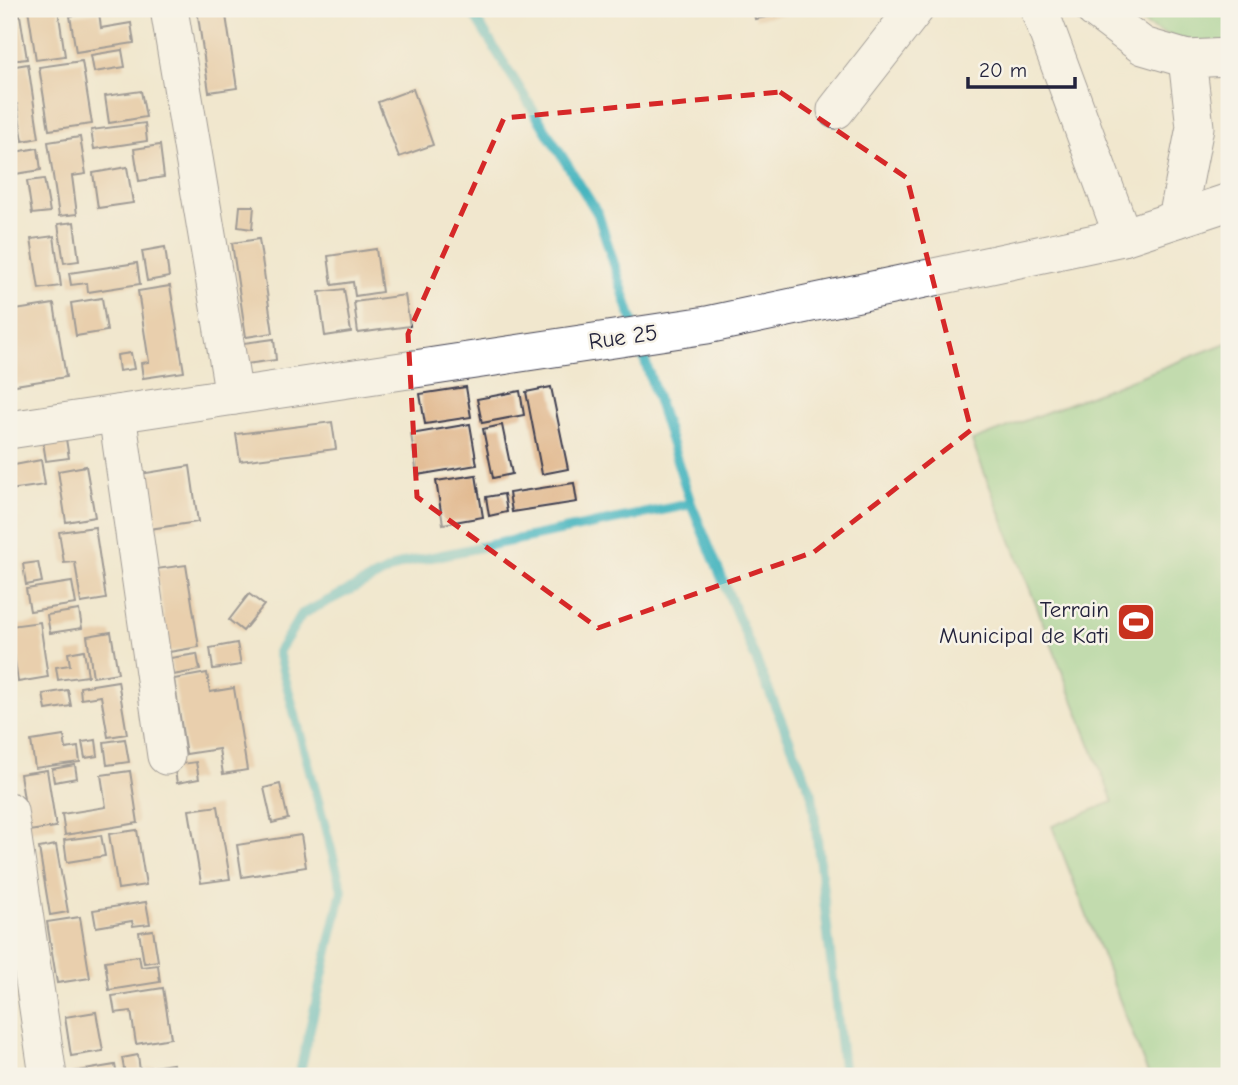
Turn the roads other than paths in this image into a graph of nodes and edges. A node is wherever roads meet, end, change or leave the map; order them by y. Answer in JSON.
{"nodes":[{"id":1,"x":169,"y":9,"type":"edge"},
{"id":2,"x":915,"y":9,"type":"edge"},
{"id":3,"x":1039,"y":9,"type":"edge"},
{"id":4,"x":1094,"y":9,"type":"edge"},
{"id":5,"x":1229,"y":57,"type":"edge"},
{"id":6,"x":1187,"y":59,"type":"junction"},
{"id":7,"x":836,"y":110,"type":"dead end"},
{"id":8,"x":1229,"y":202,"type":"edge"},
{"id":9,"x":1177,"y":219,"type":"junction"},
{"id":10,"x":1123,"y":237,"type":"junction"},
{"id":11,"x":234,"y":396,"type":"junction"},
{"id":12,"x":117,"y":414,"type":"junction"},
{"id":13,"x":9,"y":430,"type":"edge"},
{"id":14,"x":166,"y":756,"type":"dead end"},
{"id":15,"x":9,"y":811,"type":"edge"},
{"id":16,"x":48,"y":1076,"type":"edge"}],
"edges":[{"from":1,"to":11,"type":"street"},
{"from":2,"to":7,"type":"street"},
{"from":3,"to":10,"type":"street"},
{"from":4,"to":6,"type":"street"},
{"from":5,"to":6,"type":"street"},
{"from":6,"to":9,"type":"street"},
{"from":8,"to":9,"type":"street","name":"Rue 25"},
{"from":9,"to":10,"type":"street","name":"Rue 25"},
{"from":10,"to":11,"type":"street","name":"Rue 25"},
{"from":11,"to":12,"type":"street","name":"Rue 25"},
{"from":12,"to":13,"type":"street","name":"Rue 25"},
{"from":12,"to":14,"type":"street"},
{"from":15,"to":16,"type":"street"}]}
